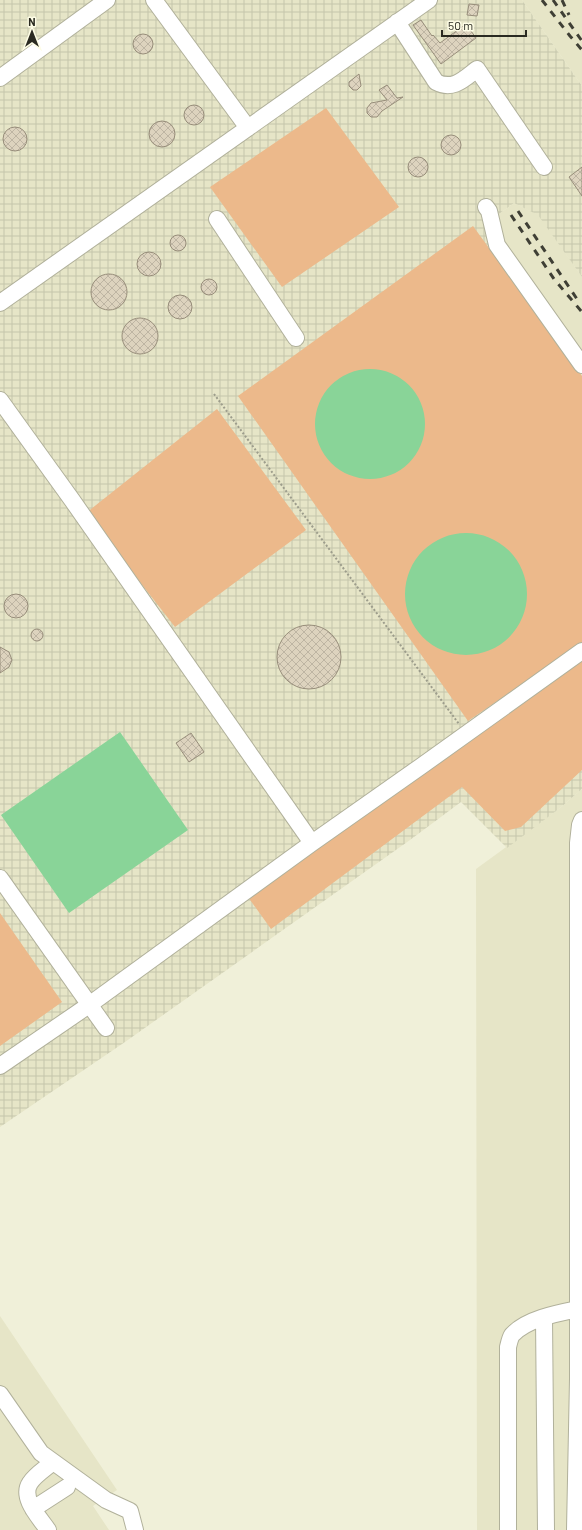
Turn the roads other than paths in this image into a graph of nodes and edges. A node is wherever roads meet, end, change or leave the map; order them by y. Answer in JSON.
{"nodes":[{"id":1,"x":107,"y":0,"type":"edge"},
{"id":2,"x":154,"y":0,"type":"edge"},
{"id":3,"x":429,"y":0,"type":"edge"},
{"id":4,"x":397,"y":22,"type":"junction"},
{"id":5,"x":0,"y":78,"type":"edge"},
{"id":6,"x":248,"y":128,"type":"junction"},
{"id":7,"x":544,"y":167,"type":"dead end"},
{"id":8,"x":486,"y":207,"type":"dead end"},
{"id":9,"x":217,"y":219,"type":"dead end"},
{"id":10,"x":0,"y":303,"type":"edge"},
{"id":11,"x":296,"y":338,"type":"dead end"},
{"id":12,"x":582,"y":365,"type":"edge"},
{"id":13,"x":0,"y":400,"type":"edge"},
{"id":14,"x":582,"y":651,"type":"edge"},
{"id":15,"x":582,"y":820,"type":"edge"},
{"id":16,"x":312,"y":843,"type":"junction"},
{"id":17,"x":0,"y":878,"type":"edge"},
{"id":18,"x":89,"y":1004,"type":"junction"},
{"id":19,"x":106,"y":1028,"type":"dead end"},
{"id":20,"x":0,"y":1066,"type":"edge"},
{"id":21,"x":578,"y":1310,"type":"junction"},
{"id":22,"x":544,"y":1318,"type":"junction"},
{"id":23,"x":580,"y":1379,"type":"edge"},
{"id":24,"x":0,"y":1394,"type":"edge"},
{"id":25,"x":53,"y":1462,"type":"junction"},
{"id":26,"x":67,"y":1487,"type":"dead end"},
{"id":27,"x":33,"y":1509,"type":"junction"},
{"id":28,"x":48,"y":1530,"type":"edge"},
{"id":29,"x":135,"y":1530,"type":"edge"},
{"id":30,"x":508,"y":1530,"type":"edge"},
{"id":31,"x":546,"y":1530,"type":"edge"},
{"id":32,"x":575,"y":1530,"type":"edge"}],
"edges":[{"from":1,"to":5,"type":"street"},
{"from":2,"to":6,"type":"street"},
{"from":3,"to":4,"type":"street"},
{"from":4,"to":6,"type":"street"},
{"from":4,"to":7,"type":"street"},
{"from":6,"to":10,"type":"street"},
{"from":8,"to":12,"type":"street"},
{"from":9,"to":11,"type":"street"},
{"from":13,"to":16,"type":"street"},
{"from":14,"to":16,"type":"street"},
{"from":15,"to":21,"type":"street"},
{"from":16,"to":18,"type":"street"},
{"from":17,"to":18,"type":"street"},
{"from":18,"to":19,"type":"street"},
{"from":18,"to":20,"type":"street"},
{"from":21,"to":22,"type":"street"},
{"from":21,"to":23,"type":"street"},
{"from":22,"to":30,"type":"street"},
{"from":22,"to":31,"type":"street"},
{"from":23,"to":32,"type":"street"},
{"from":24,"to":25,"type":"street"},
{"from":25,"to":27,"type":"street"},
{"from":25,"to":29,"type":"street"},
{"from":26,"to":27,"type":"street"},
{"from":27,"to":28,"type":"street"}]}
